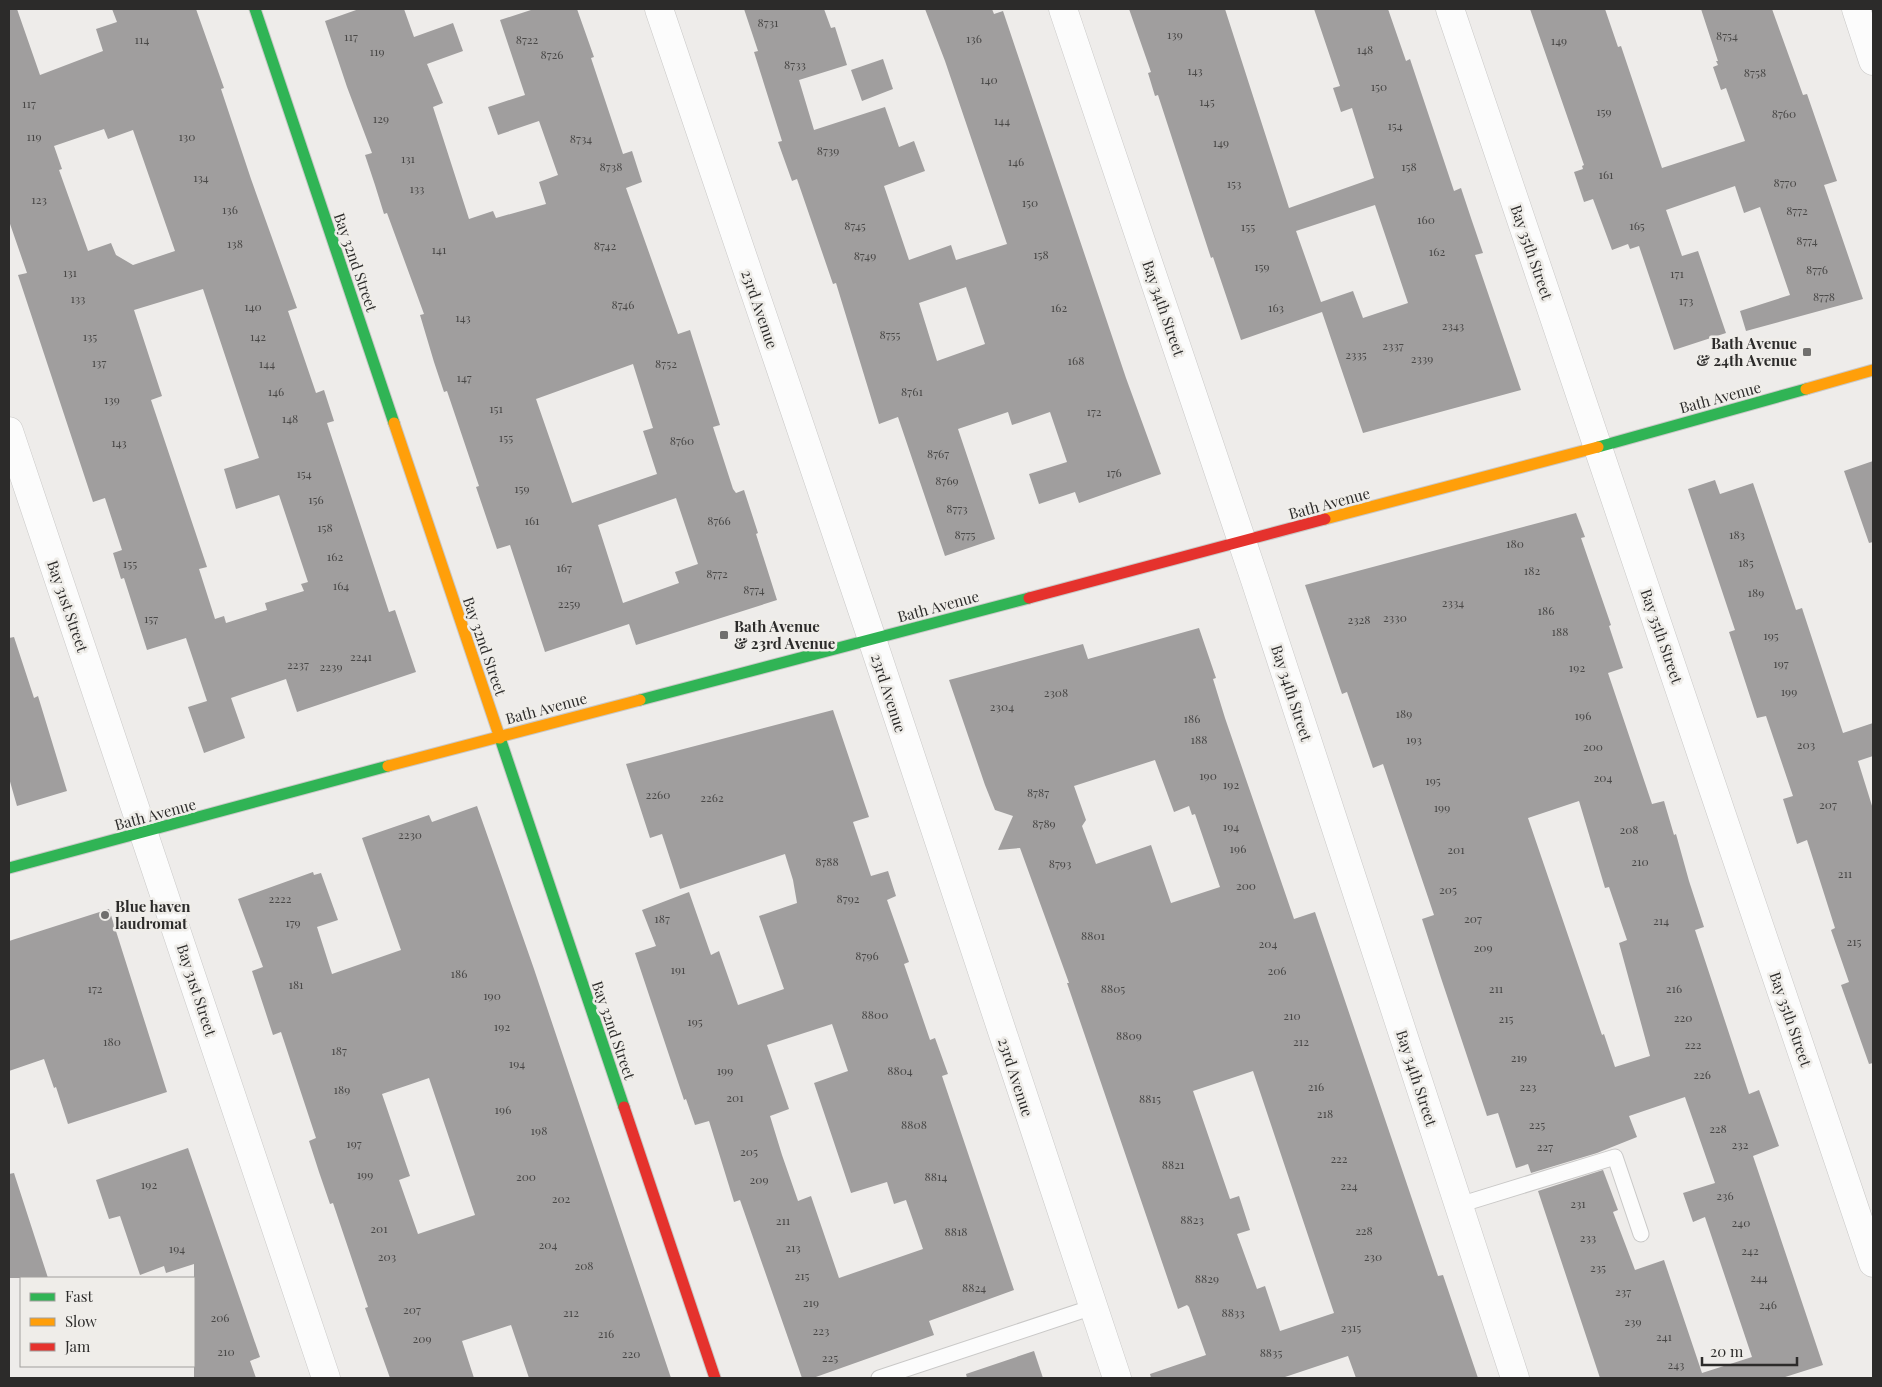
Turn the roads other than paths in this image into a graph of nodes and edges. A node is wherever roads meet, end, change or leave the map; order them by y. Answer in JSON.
{"nodes":[{"id":1,"x":255,"y":9,"type":"edge"},
{"id":2,"x":659,"y":9,"type":"edge"},
{"id":3,"x":1063,"y":9,"type":"edge"},
{"id":4,"x":1450,"y":9,"type":"edge"},
{"id":5,"x":1856,"y":9,"type":"edge"},
{"id":6,"x":1873,"y":61,"type":"edge"},
{"id":7,"x":1873,"y":370,"type":"edge"},
{"id":8,"x":9,"y":431,"type":"edge"},
{"id":9,"x":1598,"y":447,"type":"junction"},
{"id":10,"x":1242,"y":542,"type":"junction"},
{"id":11,"x":872,"y":639,"type":"junction"},
{"id":12,"x":500,"y":736,"type":"junction"},
{"id":13,"x":144,"y":833,"type":"junction"},
{"id":14,"x":9,"y":868,"type":"edge"},
{"id":15,"x":1459,"y":1205,"type":"junction"},
{"id":16,"x":1640,"y":1234,"type":"dead end"},
{"id":17,"x":1873,"y":1263,"type":"edge"},
{"id":18,"x":1093,"y":1307,"type":"junction"},
{"id":19,"x":326,"y":1378,"type":"edge"},
{"id":20,"x":715,"y":1378,"type":"edge"},
{"id":21,"x":880,"y":1378,"type":"edge"},
{"id":22,"x":1117,"y":1378,"type":"edge"},
{"id":23,"x":1515,"y":1378,"type":"edge"}],
"edges":[{"from":1,"to":12,"type":"street","name":"Bay 32nd Street"},
{"from":2,"to":11,"type":"street","name":"23rd Avenue"},
{"from":3,"to":10,"type":"street","name":"Bay 34th Street"},
{"from":4,"to":9,"type":"street","name":"Bay 35th Street"},
{"from":5,"to":6,"type":"street"},
{"from":7,"to":9,"type":"street","name":"Bath Avenue"},
{"from":8,"to":13,"type":"street","name":"Bay 31st Street"},
{"from":9,"to":10,"type":"street","name":"Bath Avenue"},
{"from":9,"to":17,"type":"street","name":"Bay 35th Street"},
{"from":10,"to":11,"type":"street","name":"Bath Avenue"},
{"from":10,"to":15,"type":"street","name":"Bay 34th Street"},
{"from":11,"to":12,"type":"street","name":"Bath Avenue"},
{"from":11,"to":18,"type":"street","name":"23rd Avenue"},
{"from":12,"to":13,"type":"street","name":"Bath Avenue"},
{"from":12,"to":20,"type":"street","name":"Bay 32nd Street"},
{"from":13,"to":14,"type":"street","name":"Bath Avenue"},
{"from":13,"to":19,"type":"street","name":"Bay 31st Street"},
{"from":15,"to":16,"type":"lane"},
{"from":15,"to":23,"type":"street","name":"Bay 34th Street"},
{"from":18,"to":21,"type":"lane"},
{"from":18,"to":22,"type":"street","name":"23rd Avenue"}]}
